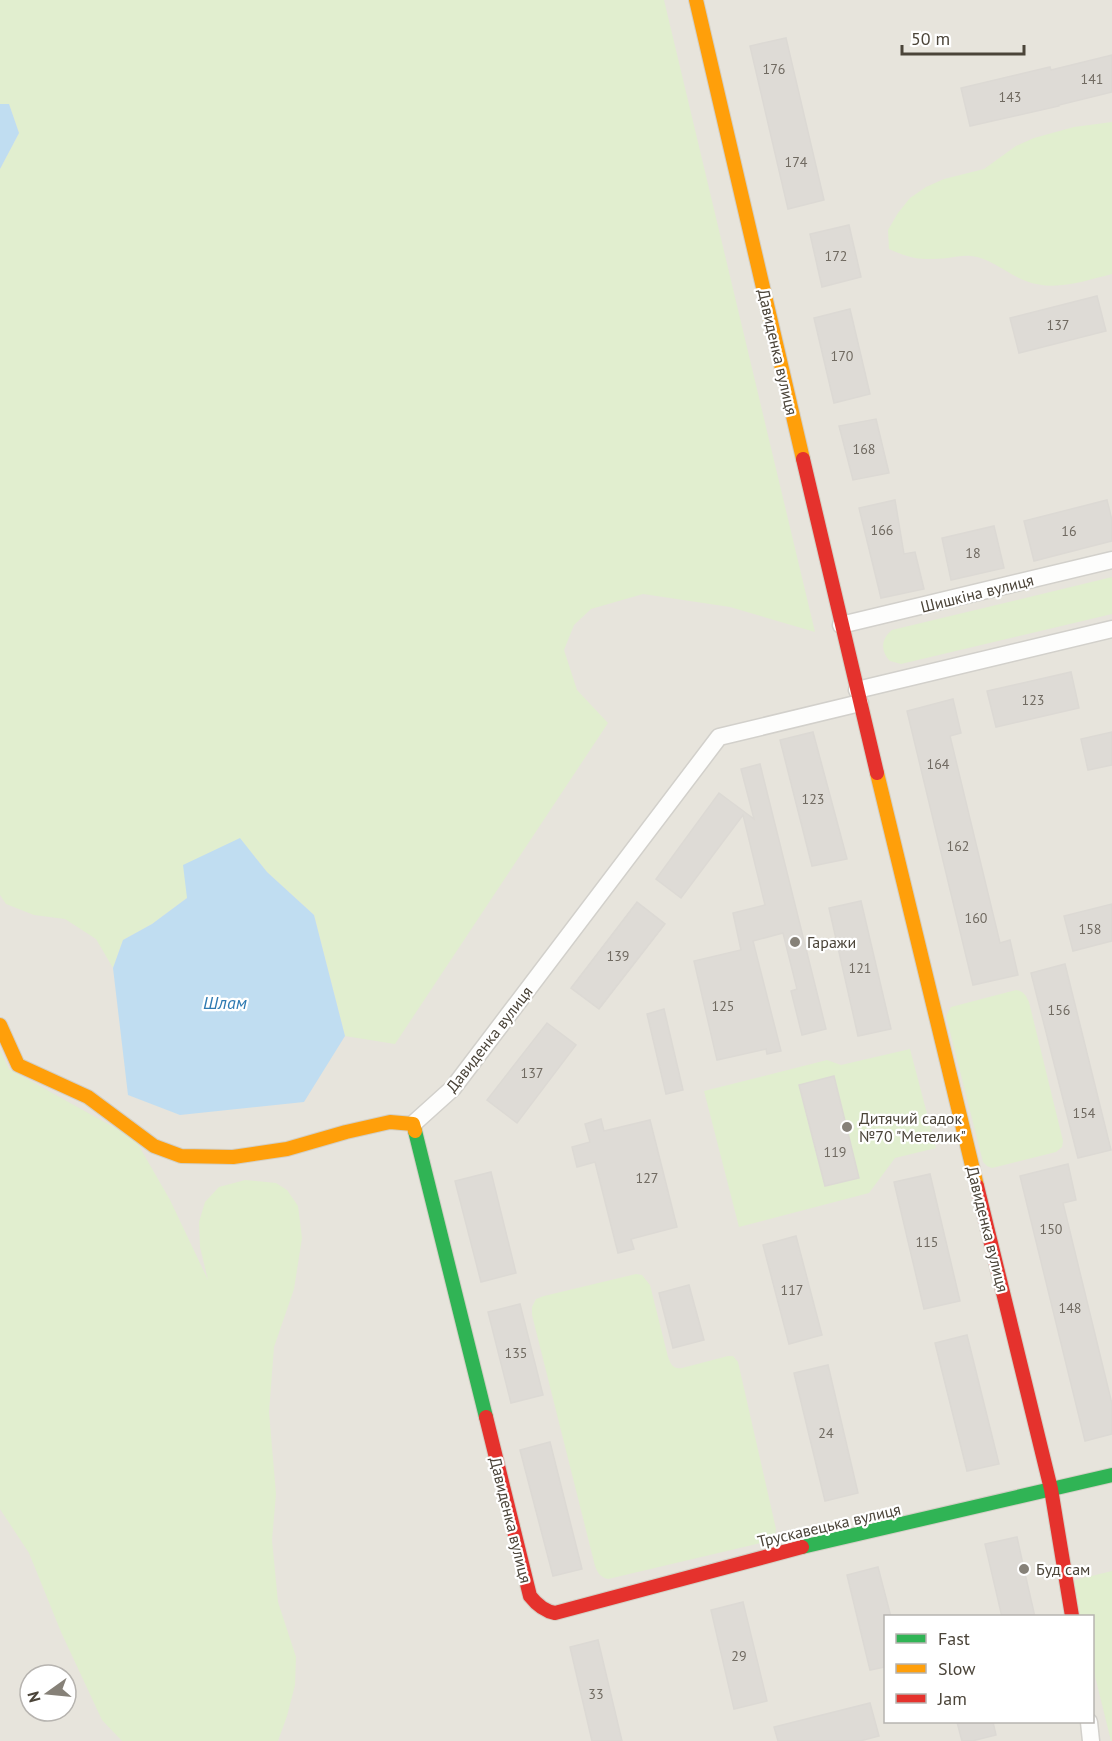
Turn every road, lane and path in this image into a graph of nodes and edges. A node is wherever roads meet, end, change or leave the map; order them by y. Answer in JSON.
{"nodes":[{"id":1,"x":696,"y":0,"type":"edge"},
{"id":2,"x":1112,"y":560,"type":"edge"},
{"id":3,"x":842,"y":626,"type":"junction"},
{"id":4,"x":1112,"y":629,"type":"edge"},
{"id":5,"x":858,"y":697,"type":"junction"},
{"id":6,"x":0,"y":1025,"type":"edge"},
{"id":7,"x":413,"y":1124,"type":"junction"},
{"id":8,"x":1112,"y":1475,"type":"edge"},
{"id":9,"x":1051,"y":1489,"type":"junction"},
{"id":10,"x":555,"y":1613,"type":"joint"},
{"id":11,"x":1072,"y":1615,"type":"edge"},
{"id":12,"x":1089,"y":1723,"type":"edge"},
{"id":13,"x":1091,"y":1741,"type":"edge"}],
"edges":[{"from":1,"to":3,"type":"street","name":"Давиденка вулиця"},
{"from":2,"to":3,"type":"street","name":"Шишкiна вулиця"},
{"from":3,"to":5,"type":"street","name":"Давиденка вулиця"},
{"from":4,"to":5,"type":"street"},
{"from":5,"to":7,"type":"street","name":"Давиденка вулиця"},
{"from":5,"to":9,"type":"street","name":"Давиденка вулиця"},
{"from":6,"to":7,"type":"street"},
{"from":7,"to":10,"type":"street","name":"Давиденка вулиця"},
{"from":8,"to":9,"type":"street","name":"Трускавецька вулиця"},
{"from":9,"to":10,"type":"street","name":"Трускавецька вулиця"},
{"from":9,"to":11,"type":"street","name":"Давиденка вулиця"},
{"from":12,"to":13,"type":"street"}]}
